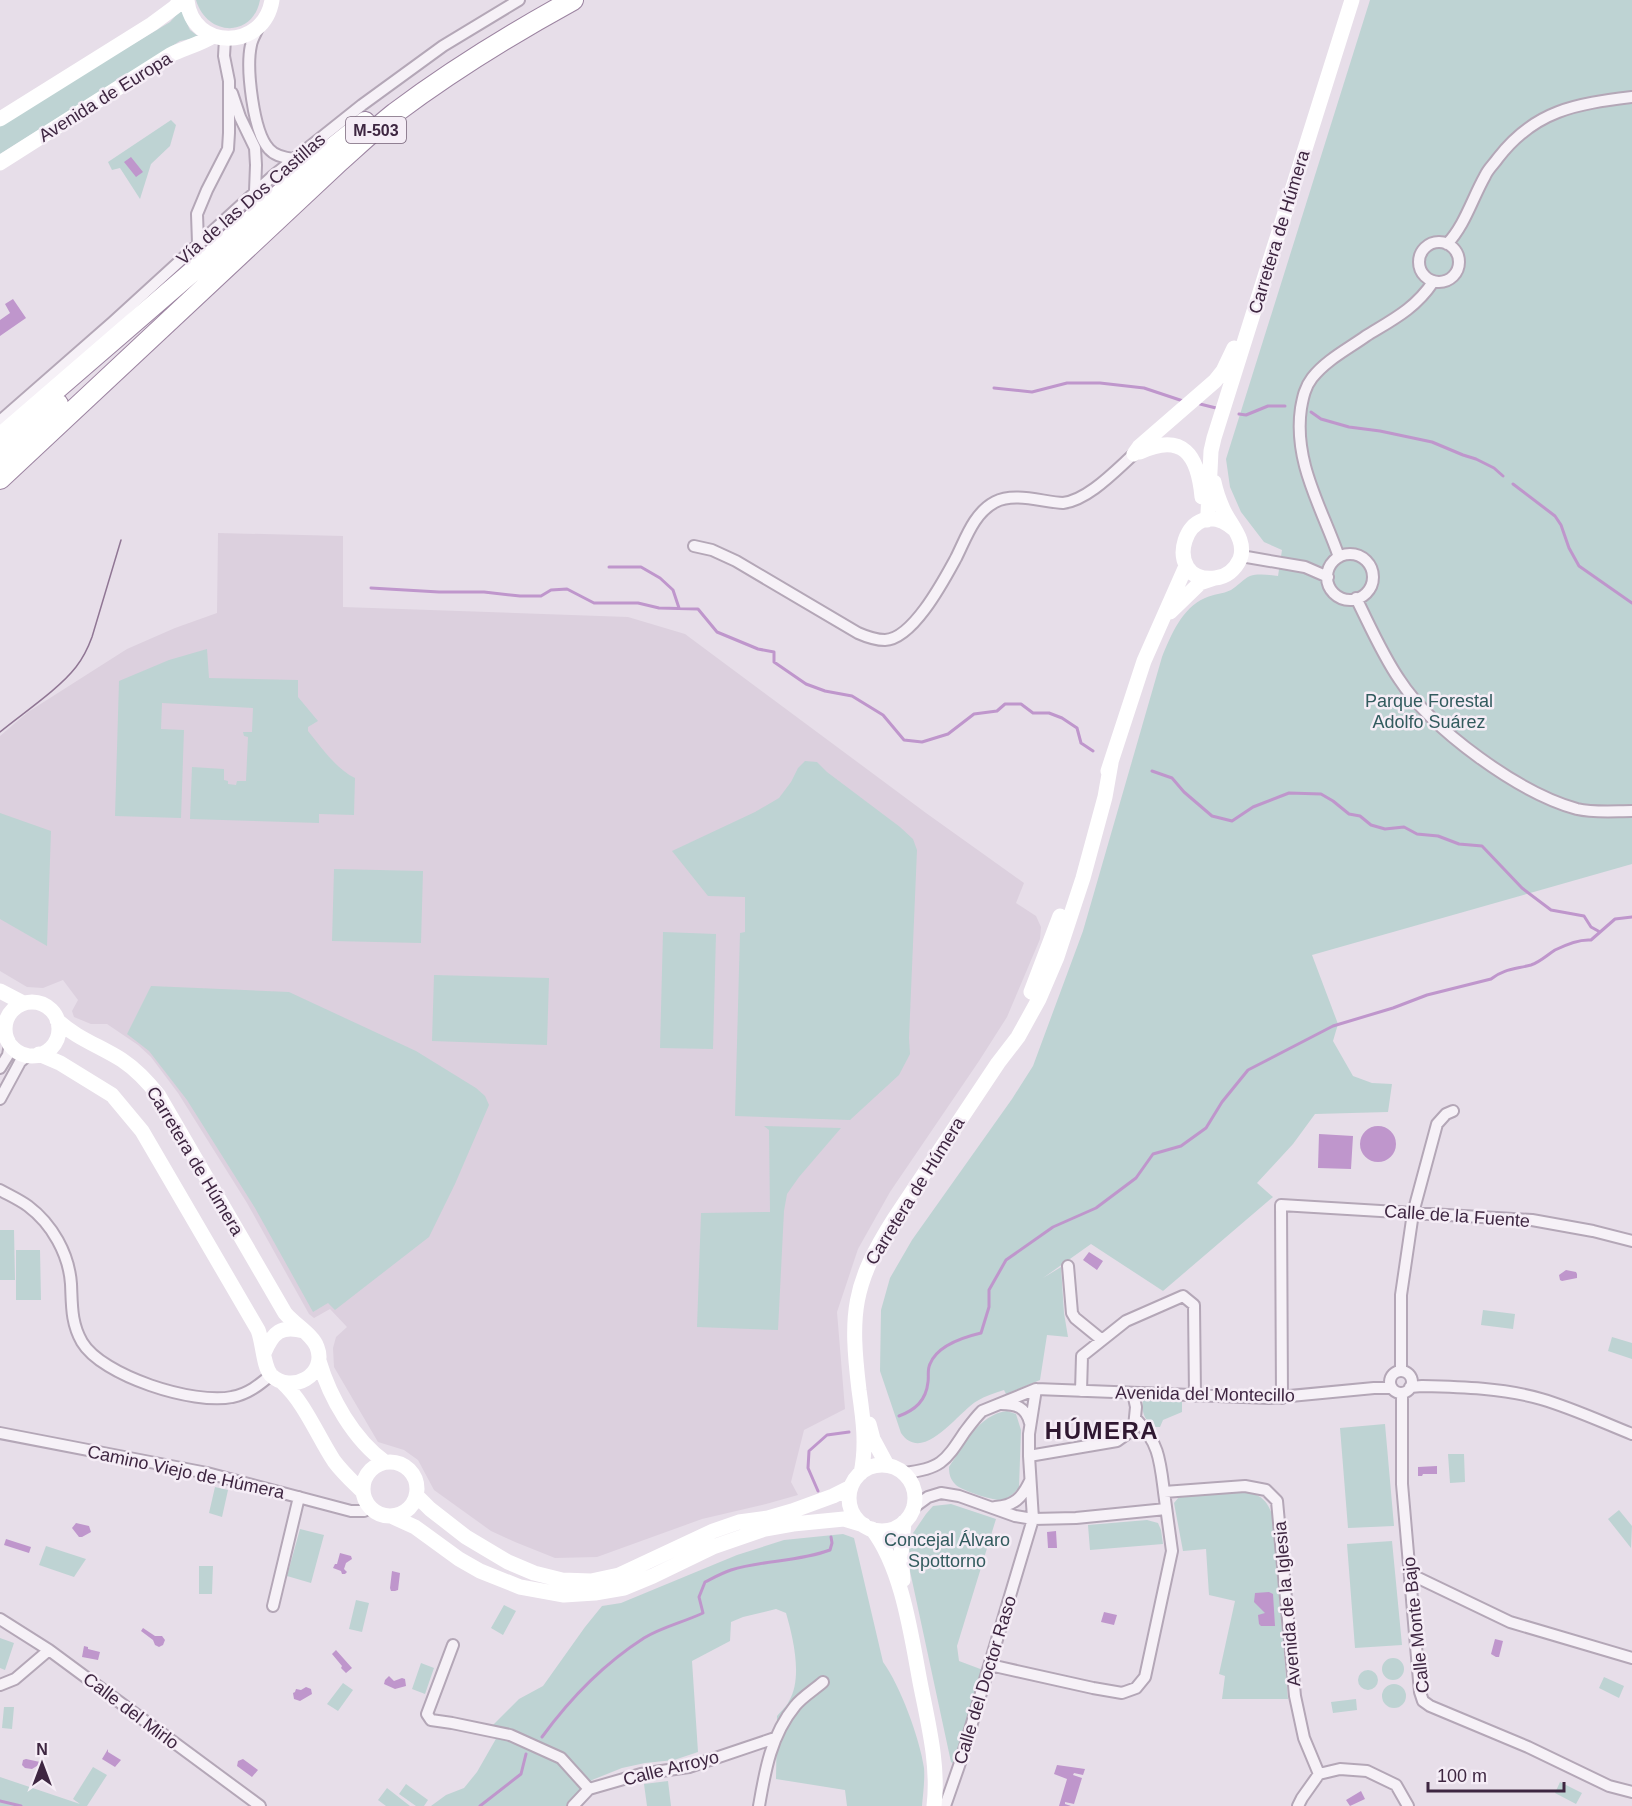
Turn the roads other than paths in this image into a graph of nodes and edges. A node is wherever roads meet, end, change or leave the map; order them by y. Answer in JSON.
{"nodes":[{"id":1,"x":181,"y":0,"type":"edge"},
{"id":2,"x":187,"y":0,"type":"edge"},
{"id":3,"x":272,"y":0,"type":"edge"},
{"id":4,"x":519,"y":0,"type":"edge"},
{"id":5,"x":547,"y":0,"type":"edge"},
{"id":6,"x":573,"y":0,"type":"edge"},
{"id":7,"x":1352,"y":0,"type":"edge"},
{"id":8,"x":258,"y":28,"type":"junction"},
{"id":9,"x":219,"y":37,"type":"junction"},
{"id":10,"x":229,"y":81,"type":"junction"},
{"id":11,"x":1632,"y":97,"type":"edge"},
{"id":12,"x":0,"y":119,"type":"edge"},
{"id":13,"x":294,"y":159,"type":"junction"},
{"id":14,"x":0,"y":163,"type":"edge"},
{"id":15,"x":255,"y":191,"type":"junction"},
{"id":16,"x":1447,"y":244,"type":"junction"},
{"id":17,"x":206,"y":249,"type":"junction"},
{"id":18,"x":1433,"y":282,"type":"junction"},
{"id":19,"x":202,"y":289,"type":"junction"},
{"id":20,"x":1255,"y":306,"type":"junction"},
{"id":21,"x":0,"y":421,"type":"edge"},
{"id":22,"x":0,"y":438,"type":"edge"},
{"id":23,"x":1134,"y":454,"type":"junction"},
{"id":24,"x":0,"y":460,"type":"edge"},
{"id":25,"x":1210,"y":466,"type":"junction"},
{"id":26,"x":0,"y":479,"type":"edge"},
{"id":27,"x":0,"y":496,"type":"edge"},
{"id":28,"x":1204,"y":521,"type":"junction"},
{"id":29,"x":1234,"y":529,"type":"junction"},
{"id":30,"x":694,"y":546,"type":"dead end"},
{"id":31,"x":1241,"y":556,"type":"junction"},
{"id":32,"x":1340,"y":557,"type":"junction"},
{"id":33,"x":1186,"y":566,"type":"junction"},
{"id":34,"x":1328,"y":577,"type":"junction"},
{"id":35,"x":1217,"y":578,"type":"junction"},
{"id":36,"x":1356,"y":598,"type":"junction"},
{"id":37,"x":1162,"y":621,"type":"junction"},
{"id":38,"x":1632,"y":811,"type":"edge"},
{"id":39,"x":0,"y":991,"type":"edge"},
{"id":40,"x":23,"y":1003,"type":"junction"},
{"id":41,"x":57,"y":1020,"type":"junction"},
{"id":42,"x":5,"y":1036,"type":"edge"},
{"id":43,"x":34,"y":1055,"type":"junction"},
{"id":44,"x":0,"y":1068,"type":"edge"},
{"id":45,"x":0,"y":1099,"type":"edge"},
{"id":46,"x":1453,"y":1112,"type":"dead end"},
{"id":47,"x":0,"y":1190,"type":"edge"},
{"id":48,"x":1413,"y":1214,"type":"junction"},
{"id":49,"x":1632,"y":1241,"type":"edge"},
{"id":50,"x":1068,"y":1266,"type":"dead end"},
{"id":51,"x":304,"y":1332,"type":"junction"},
{"id":52,"x":1102,"y":1340,"type":"junction"},
{"id":53,"x":264,"y":1353,"type":"junction"},
{"id":54,"x":319,"y":1361,"type":"junction"},
{"id":55,"x":276,"y":1378,"type":"junction"},
{"id":56,"x":1401,"y":1386,"type":"junction"},
{"id":57,"x":1036,"y":1389,"type":"junction"},
{"id":58,"x":1081,"y":1391,"type":"junction"},
{"id":59,"x":1133,"y":1393,"type":"junction"},
{"id":60,"x":1195,"y":1396,"type":"junction"},
{"id":61,"x":1282,"y":1398,"type":"junction"},
{"id":62,"x":861,"y":1399,"type":"junction"},
{"id":63,"x":998,"y":1404,"type":"junction"},
{"id":64,"x":1136,"y":1419,"type":"junction"},
{"id":65,"x":1030,"y":1425,"type":"junction"},
{"id":66,"x":1131,"y":1431,"type":"junction"},
{"id":67,"x":0,"y":1433,"type":"edge"},
{"id":68,"x":1632,"y":1434,"type":"edge"},
{"id":69,"x":1150,"y":1435,"type":"junction"},
{"id":70,"x":1029,"y":1456,"type":"junction"},
{"id":71,"x":386,"y":1462,"type":"junction"},
{"id":72,"x":887,"y":1465,"type":"junction"},
{"id":73,"x":861,"y":1473,"type":"junction"},
{"id":74,"x":904,"y":1473,"type":"junction"},
{"id":75,"x":1030,"y":1481,"type":"junction"},
{"id":76,"x":851,"y":1486,"type":"junction"},
{"id":77,"x":363,"y":1492,"type":"junction"},
{"id":78,"x":1164,"y":1492,"type":"junction"},
{"id":79,"x":416,"y":1495,"type":"junction"},
{"id":80,"x":299,"y":1497,"type":"junction"},
{"id":81,"x":989,"y":1507,"type":"junction"},
{"id":82,"x":370,"y":1508,"type":"junction"},
{"id":83,"x":913,"y":1508,"type":"junction"},
{"id":84,"x":1166,"y":1509,"type":"junction"},
{"id":85,"x":392,"y":1516,"type":"junction"},
{"id":86,"x":792,"y":1517,"type":"junction"},
{"id":87,"x":1033,"y":1519,"type":"junction"},
{"id":88,"x":904,"y":1522,"type":"junction"},
{"id":89,"x":868,"y":1527,"type":"junction"},
{"id":90,"x":1410,"y":1574,"type":"junction"},
{"id":91,"x":273,"y":1606,"type":"dead end"},
{"id":92,"x":905,"y":1607,"type":"junction"},
{"id":93,"x":0,"y":1619,"type":"edge"},
{"id":94,"x":453,"y":1645,"type":"dead end"},
{"id":95,"x":49,"y":1650,"type":"junction"},
{"id":96,"x":1632,"y":1658,"type":"edge"},
{"id":97,"x":990,"y":1665,"type":"junction"},
{"id":98,"x":823,"y":1682,"type":"dead end"},
{"id":99,"x":0,"y":1685,"type":"edge"},
{"id":100,"x":775,"y":1738,"type":"junction"},
{"id":101,"x":1319,"y":1774,"type":"junction"},
{"id":102,"x":589,"y":1789,"type":"junction"},
{"id":103,"x":1632,"y":1792,"type":"edge"},
{"id":104,"x":260,"y":1806,"type":"edge"},
{"id":105,"x":573,"y":1806,"type":"edge"},
{"id":106,"x":759,"y":1806,"type":"edge"},
{"id":107,"x":934,"y":1806,"type":"edge"},
{"id":108,"x":945,"y":1806,"type":"edge"},
{"id":109,"x":1298,"y":1806,"type":"edge"},
{"id":110,"x":1408,"y":1806,"type":"edge"}],
"edges":[{"from":1,"to":12,"type":"street","name":"Avenida de Europa"},
{"from":2,"to":9,"type":"street"},
{"from":3,"to":8,"type":"street"},
{"from":4,"to":13,"type":"street","name":"Vía de las Dos Castillas"},
{"from":5,"to":17,"type":"highway","number":"M-503"},
{"from":6,"to":19,"type":"highway","number":"M-503"},
{"from":7,"to":20,"type":"street","name":"Carretera de Húmera"},
{"from":8,"to":9,"type":"street","name":"Avenida de Europa"},
{"from":8,"to":13,"type":"street"},
{"from":9,"to":10,"type":"street"},
{"from":9,"to":14,"type":"street","name":"Avenida de Europa"},
{"from":10,"to":15,"type":"street"},
{"from":10,"to":17,"type":"street"},
{"from":11,"to":16,"type":"street"},
{"from":13,"to":15,"type":"street","name":"Vía de las Dos Castillas"},
{"from":15,"to":17,"type":"street","name":"Vía de las Dos Castillas"},
{"from":16,"to":18,"type":"street"},
{"from":16,"to":18,"type":"street"},
{"from":17,"to":21,"type":"street","name":"Vía de las Dos Castillas"},
{"from":17,"to":22,"type":"highway","number":"M-503"},
{"from":17,"to":24,"type":"highway","number":"M-503"},
{"from":18,"to":32,"type":"street"},
{"from":19,"to":26,"type":"highway","number":"M-503"},
{"from":19,"to":27,"type":"highway","number":"M-503"},
{"from":20,"to":23,"type":"street"},
{"from":20,"to":25,"type":"street","name":"Carretera de Húmera"},
{"from":23,"to":28,"type":"street"},
{"from":23,"to":30,"type":"street"},
{"from":25,"to":28,"type":"street","name":"Carretera de Húmera"},
{"from":25,"to":29,"type":"street","name":"Carretera de Húmera"},
{"from":28,"to":29,"type":"street"},
{"from":28,"to":33,"type":"street"},
{"from":29,"to":31,"type":"street"},
{"from":31,"to":34,"type":"street"},
{"from":31,"to":35,"type":"street"},
{"from":32,"to":34,"type":"street"},
{"from":32,"to":36,"type":"street"},
{"from":33,"to":35,"type":"street"},
{"from":33,"to":37,"type":"street","name":"Carretera de Húmera"},
{"from":34,"to":36,"type":"street"},
{"from":35,"to":37,"type":"street","name":"Carretera de Húmera"},
{"from":36,"to":38,"type":"street"},
{"from":37,"to":62,"type":"street","name":"Carretera de Húmera"},
{"from":39,"to":40,"type":"street"},
{"from":40,"to":41,"type":"street"},
{"from":40,"to":42,"type":"street"},
{"from":41,"to":43,"type":"street"},
{"from":41,"to":51,"type":"street","name":"Carretera de Húmera"},
{"from":42,"to":43,"type":"street"},
{"from":42,"to":44,"type":"street"},
{"from":43,"to":45,"type":"street"},
{"from":43,"to":53,"type":"street","name":"Carretera de Húmera"},
{"from":46,"to":48,"type":"street"},
{"from":47,"to":55,"type":"street"},
{"from":48,"to":49,"type":"street","name":"Calle de la Fuente"},
{"from":48,"to":56,"type":"street"},
{"from":48,"to":61,"type":"street","name":"Calle de la Fuente"},
{"from":50,"to":52,"type":"street"},
{"from":51,"to":53,"type":"street"},
{"from":51,"to":54,"type":"street"},
{"from":52,"to":58,"type":"street"},
{"from":52,"to":60,"type":"street"},
{"from":53,"to":55,"type":"street"},
{"from":54,"to":55,"type":"street"},
{"from":54,"to":71,"type":"street"},
{"from":55,"to":77,"type":"street"},
{"from":56,"to":61,"type":"street","name":"Avenida del Montecillo"},
{"from":56,"to":68,"type":"street"},
{"from":56,"to":90,"type":"street","name":"Calle Monte Bajo"},
{"from":57,"to":58,"type":"street","name":"Avenida del Montecillo"},
{"from":57,"to":63,"type":"street"},
{"from":57,"to":65,"type":"street"},
{"from":58,"to":59,"type":"street","name":"Avenida del Montecillo"},
{"from":59,"to":60,"type":"street","name":"Avenida del Montecillo"},
{"from":59,"to":64,"type":"street"},
{"from":60,"to":61,"type":"street","name":"Avenida del Montecillo"},
{"from":62,"to":72,"type":"street","name":"Carretera de Húmera"},
{"from":62,"to":73,"type":"street","name":"Carretera de Húmera"},
{"from":63,"to":65,"type":"street"},
{"from":63,"to":74,"type":"street"},
{"from":64,"to":66,"type":"street"},
{"from":64,"to":69,"type":"street"},
{"from":65,"to":70,"type":"street"},
{"from":66,"to":69,"type":"street"},
{"from":66,"to":70,"type":"street"},
{"from":67,"to":80,"type":"street","name":"Camino Viejo de Húmera"},
{"from":69,"to":78,"type":"street"},
{"from":70,"to":75,"type":"street"},
{"from":71,"to":77,"type":"street"},
{"from":71,"to":79,"type":"street"},
{"from":72,"to":73,"type":"street"},
{"from":72,"to":74,"type":"street"},
{"from":73,"to":76,"type":"street"},
{"from":74,"to":83,"type":"street"},
{"from":75,"to":81,"type":"street"},
{"from":75,"to":87,"type":"street"},
{"from":76,"to":86,"type":"street"},
{"from":76,"to":89,"type":"street"},
{"from":77,"to":82,"type":"street"},
{"from":78,"to":84,"type":"street"},
{"from":78,"to":101,"type":"street","name":"Avenida de la Iglesia"},
{"from":79,"to":85,"type":"street"},
{"from":79,"to":86,"type":"street"},
{"from":80,"to":82,"type":"street","name":"Camino Viejo de Húmera"},
{"from":80,"to":91,"type":"street"},
{"from":81,"to":83,"type":"street"},
{"from":81,"to":87,"type":"street"},
{"from":82,"to":85,"type":"street"},
{"from":83,"to":88,"type":"street"},
{"from":84,"to":87,"type":"street"},
{"from":84,"to":97,"type":"street"},
{"from":85,"to":86,"type":"street"},
{"from":86,"to":89,"type":"street"},
{"from":87,"to":97,"type":"street","name":"Calle del Doctor Raso"},
{"from":88,"to":89,"type":"street"},
{"from":88,"to":92,"type":"street"},
{"from":89,"to":92,"type":"street"},
{"from":90,"to":96,"type":"street"},
{"from":90,"to":103,"type":"street","name":"Calle Monte Bajo"},
{"from":92,"to":107,"type":"street"},
{"from":93,"to":95,"type":"street","name":"Calle del Mirlo"},
{"from":94,"to":102,"type":"street"},
{"from":95,"to":99,"type":"street"},
{"from":95,"to":104,"type":"street","name":"Calle del Mirlo"},
{"from":97,"to":108,"type":"street","name":"Calle del Doctor Raso"},
{"from":98,"to":100,"type":"street"},
{"from":100,"to":102,"type":"street","name":"Calle Arroyo"},
{"from":100,"to":106,"type":"street"},
{"from":101,"to":109,"type":"street"},
{"from":101,"to":110,"type":"street"},
{"from":102,"to":105,"type":"street"}]}
